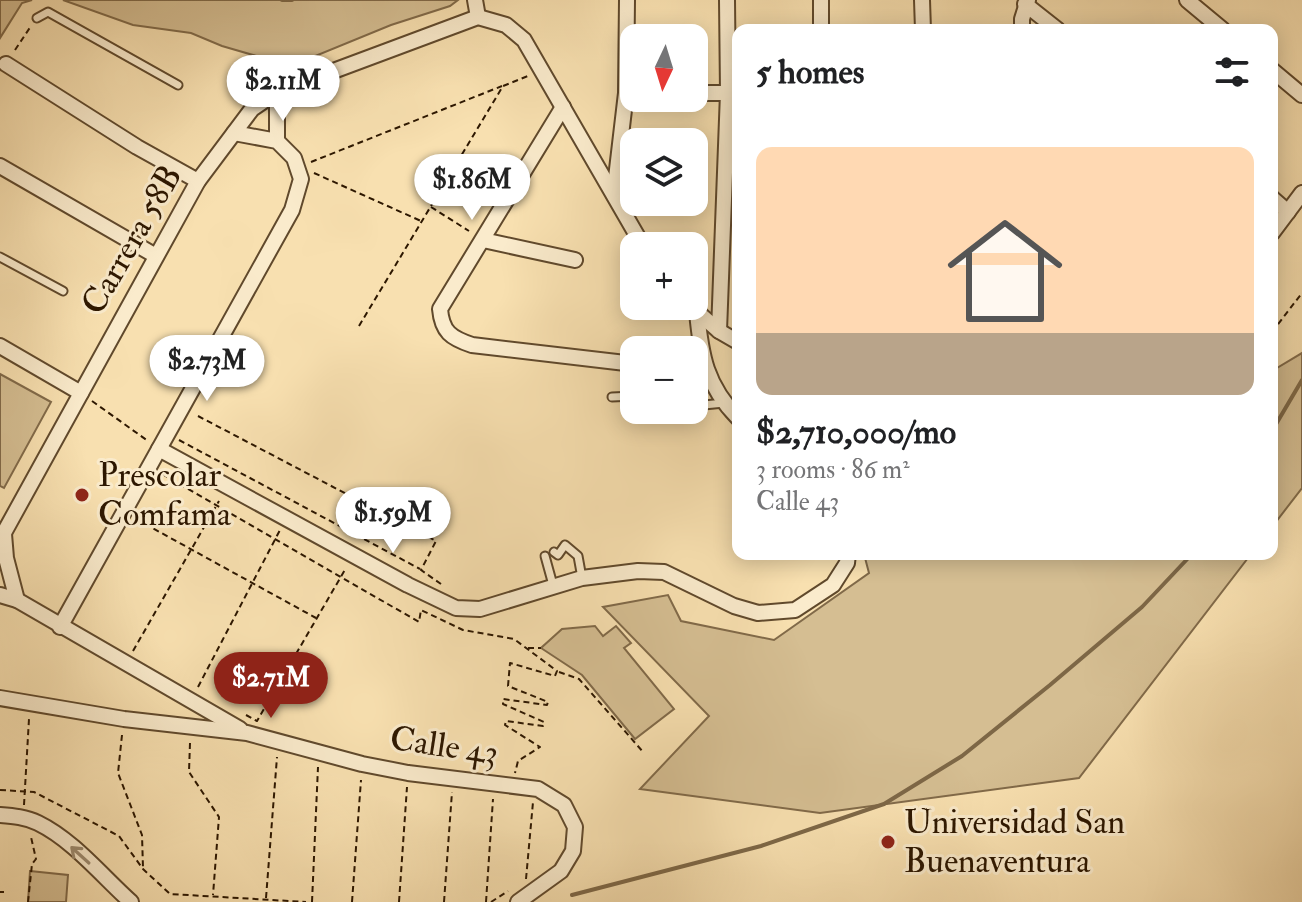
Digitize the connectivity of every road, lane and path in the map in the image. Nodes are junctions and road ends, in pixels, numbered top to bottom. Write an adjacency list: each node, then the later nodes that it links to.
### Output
1 (475, 0): 8 (street)
2 (727, 0): 19 (street)
3 (821, 0): 11 (street)
4 (922, 0): 12 (street)
5 (1187, 0): 15 (street)
6 (626, 1): 10 (street)
7 (1026, 2): 13 (street); 14 (street)
8 (478, 17): 17 (street); 22 (street, Carrera 58B)
9 (37, 18): 16 (path); 20 (lane)
10 (627, 24)
11 (821, 24)
12 (923, 24)
13 (1023, 24)
14 (1051, 24)
15 (1216, 24)
16 (6, 64): 33 (street)
17 (542, 70): 21 (path); 26 (street)
18 (1278, 75): 25 (street)
19 (732, 78)
20 (178, 85)
21 (503, 86): 32 (path); 37 (path)
22 (277, 92): 29 (street, Carrera 58B); 30 (street)
23 (708, 93): 24 (street)
24 (732, 93)
25 (1302, 95)
26 (563, 107): 35 (street); 42 (street)
27 (732, 110): 52 (street)
28 (627, 112): 35 (street)
29 (234, 133): 30 (street); 33 (street, Carrera 58B)
30 (277, 141): 32 (street)
31 (0, 166): 43 (street)
32 (299, 166): 39 (path); 63 (street)
33 (198, 181): 43 (street, Carrera 58B)
34 (1302, 193): 38 (street)
35 (614, 196): 41 (street)
36 (1278, 203): 38 (street)
37 (431, 207): 39 (path); 42 (path)
38 (1288, 212): 40 (street)
39 (422, 222): 51 (path)
40 (1278, 225)
41 (635, 232)
42 (483, 240): 45 (street); 55 (street)
43 (156, 256): 56 (street, Carrera 58B)
44 (0, 257): 46 (lane)
45 (575, 260)
46 (63, 291)
47 (1302, 293): 50 (path)
48 (696, 320): 59 (street)
49 (706, 320): 52 (street)
50 (1278, 324)
51 (359, 326)
52 (719, 331): 53 (street)
53 (732, 339)
54 (0, 346): 56 (street)
55 (620, 362)
56 (81, 393): 64 (path); 68 (street, Carrera 58B)
57 (612, 397): 58 (lane)
58 (620, 397)
59 (724, 403): 60 (lane); 61 (street)
60 (708, 405)
61 (732, 412)
62 (198, 416): 74 (path)
63 (167, 434): 64 (street); 74 (path)
64 (159, 449): 65 (street); 78 (street)
65 (149, 467): 66 (path); 83 (street)
66 (217, 506): 69 (path); 70 (path)
67 (134, 517): 70 (path)
68 (4, 527): 81 (street)
69 (275, 539): 75 (path); 77 (path)
70 (192, 549): 77 (path); 86 (path)
71 (554, 552): 76 (lane)
72 (545, 556): 78 (lane)
73 (847, 560): 76 (street)
74 (421, 570): 79 (path)
75 (342, 577): 82 (path); 84 (path)
76 (582, 578): 78 (street)
77 (252, 582): 82 (path); 88 (path)
78 (553, 585)
79 (442, 590)
80 (0, 595): 81 (street)
81 (17, 600): 83 (street)
82 (317, 618): 91 (path)
83 (60, 627): 94 (street)
84 (526, 648): 85 (path); 87 (path)
85 (541, 648)
86 (132, 652)
87 (557, 671): 97 (path); 102 (path)
88 (198, 688)
89 (0, 698): 90 (street, Calle 43)
90 (30, 702): 92 (street, Calle 43); 105 (path)
91 (245, 715)
92 (124, 719): 93 (street, Calle 43); 108 (path)
93 (191, 725): 94 (street, Calle 43); 111 (path)
94 (247, 733): 95 (street, Calle 43)
95 (279, 741): 96 (street, Calle 43); 112 (path)
96 (319, 752): 98 (street, Calle 43); 116 (path)
97 (644, 753)
98 (362, 764): 99 (street, Calle 43); 117 (path)
99 (408, 773): 100 (street, Calle 43); 118 (path)
100 (453, 778): 101 (street, Calle 43); 119 (path)
101 (494, 783): 102 (street, Calle 43); 120 (path)
102 (512, 785): 103 (street, Calle 43)
103 (535, 789): 109 (path); 110 (street, Calle 43)
104 (0, 790): 105 (path)
105 (24, 792): 107 (path); 108 (path)
106 (0, 815): 107 (street)
107 (23, 817): 113 (path); 114 (street, one-way to 107)
108 (143, 869): 111 (path)
109 (526, 880)
110 (516, 895): 121 (path)
111 (213, 896): 112 (path)
112 (265, 900): 115 (path)
113 (28, 902)
114 (131, 902)
115 (306, 902)
116 (312, 902)
117 (352, 902)
118 (399, 902)
119 (444, 902)
120 (486, 902)
121 (491, 902)

